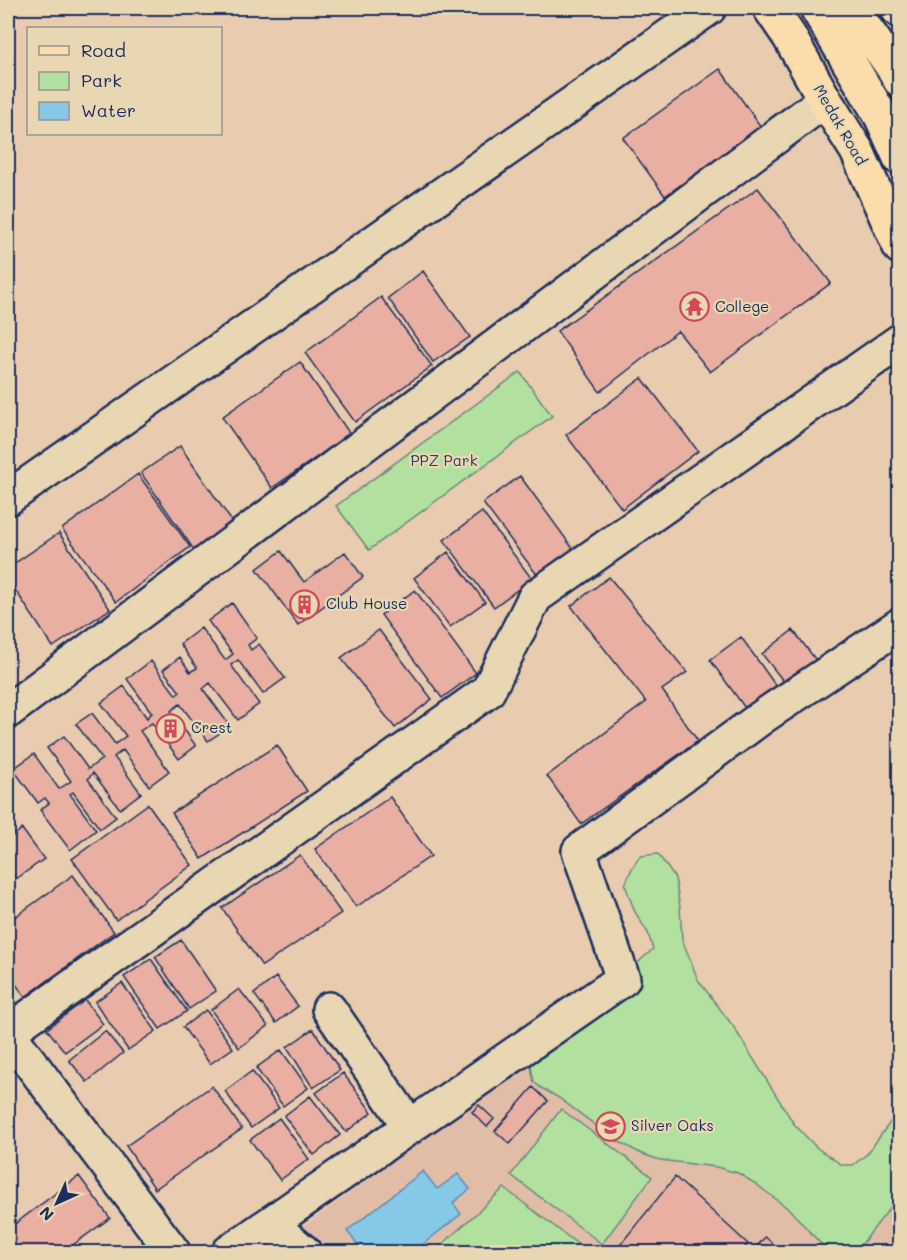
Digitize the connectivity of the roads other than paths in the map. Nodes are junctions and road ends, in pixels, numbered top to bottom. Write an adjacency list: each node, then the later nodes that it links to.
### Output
1 (709, 8): 12 (street)
2 (770, 8): 8 (main road, Medak Road)
3 (817, 8): 9 (main road)
4 (851, 8): 7 (main road)
5 (897, 8): 6 (main road)
6 (900, 11)
7 (900, 80)
8 (825, 100): 10 (main road, Medak Road); 14 (street)
9 (900, 158)
10 (900, 247)
11 (900, 341): 16 (street)
12 (8, 498)
13 (900, 625): 17 (street)
14 (8, 711)
15 (329, 1009): 17 (street)
16 (8, 1032): 19 (street)
17 (410, 1127): 18 (street)
18 (270, 1224): 20 (street); 21 (street)
19 (173, 1252)
20 (229, 1252)
21 (304, 1252)

